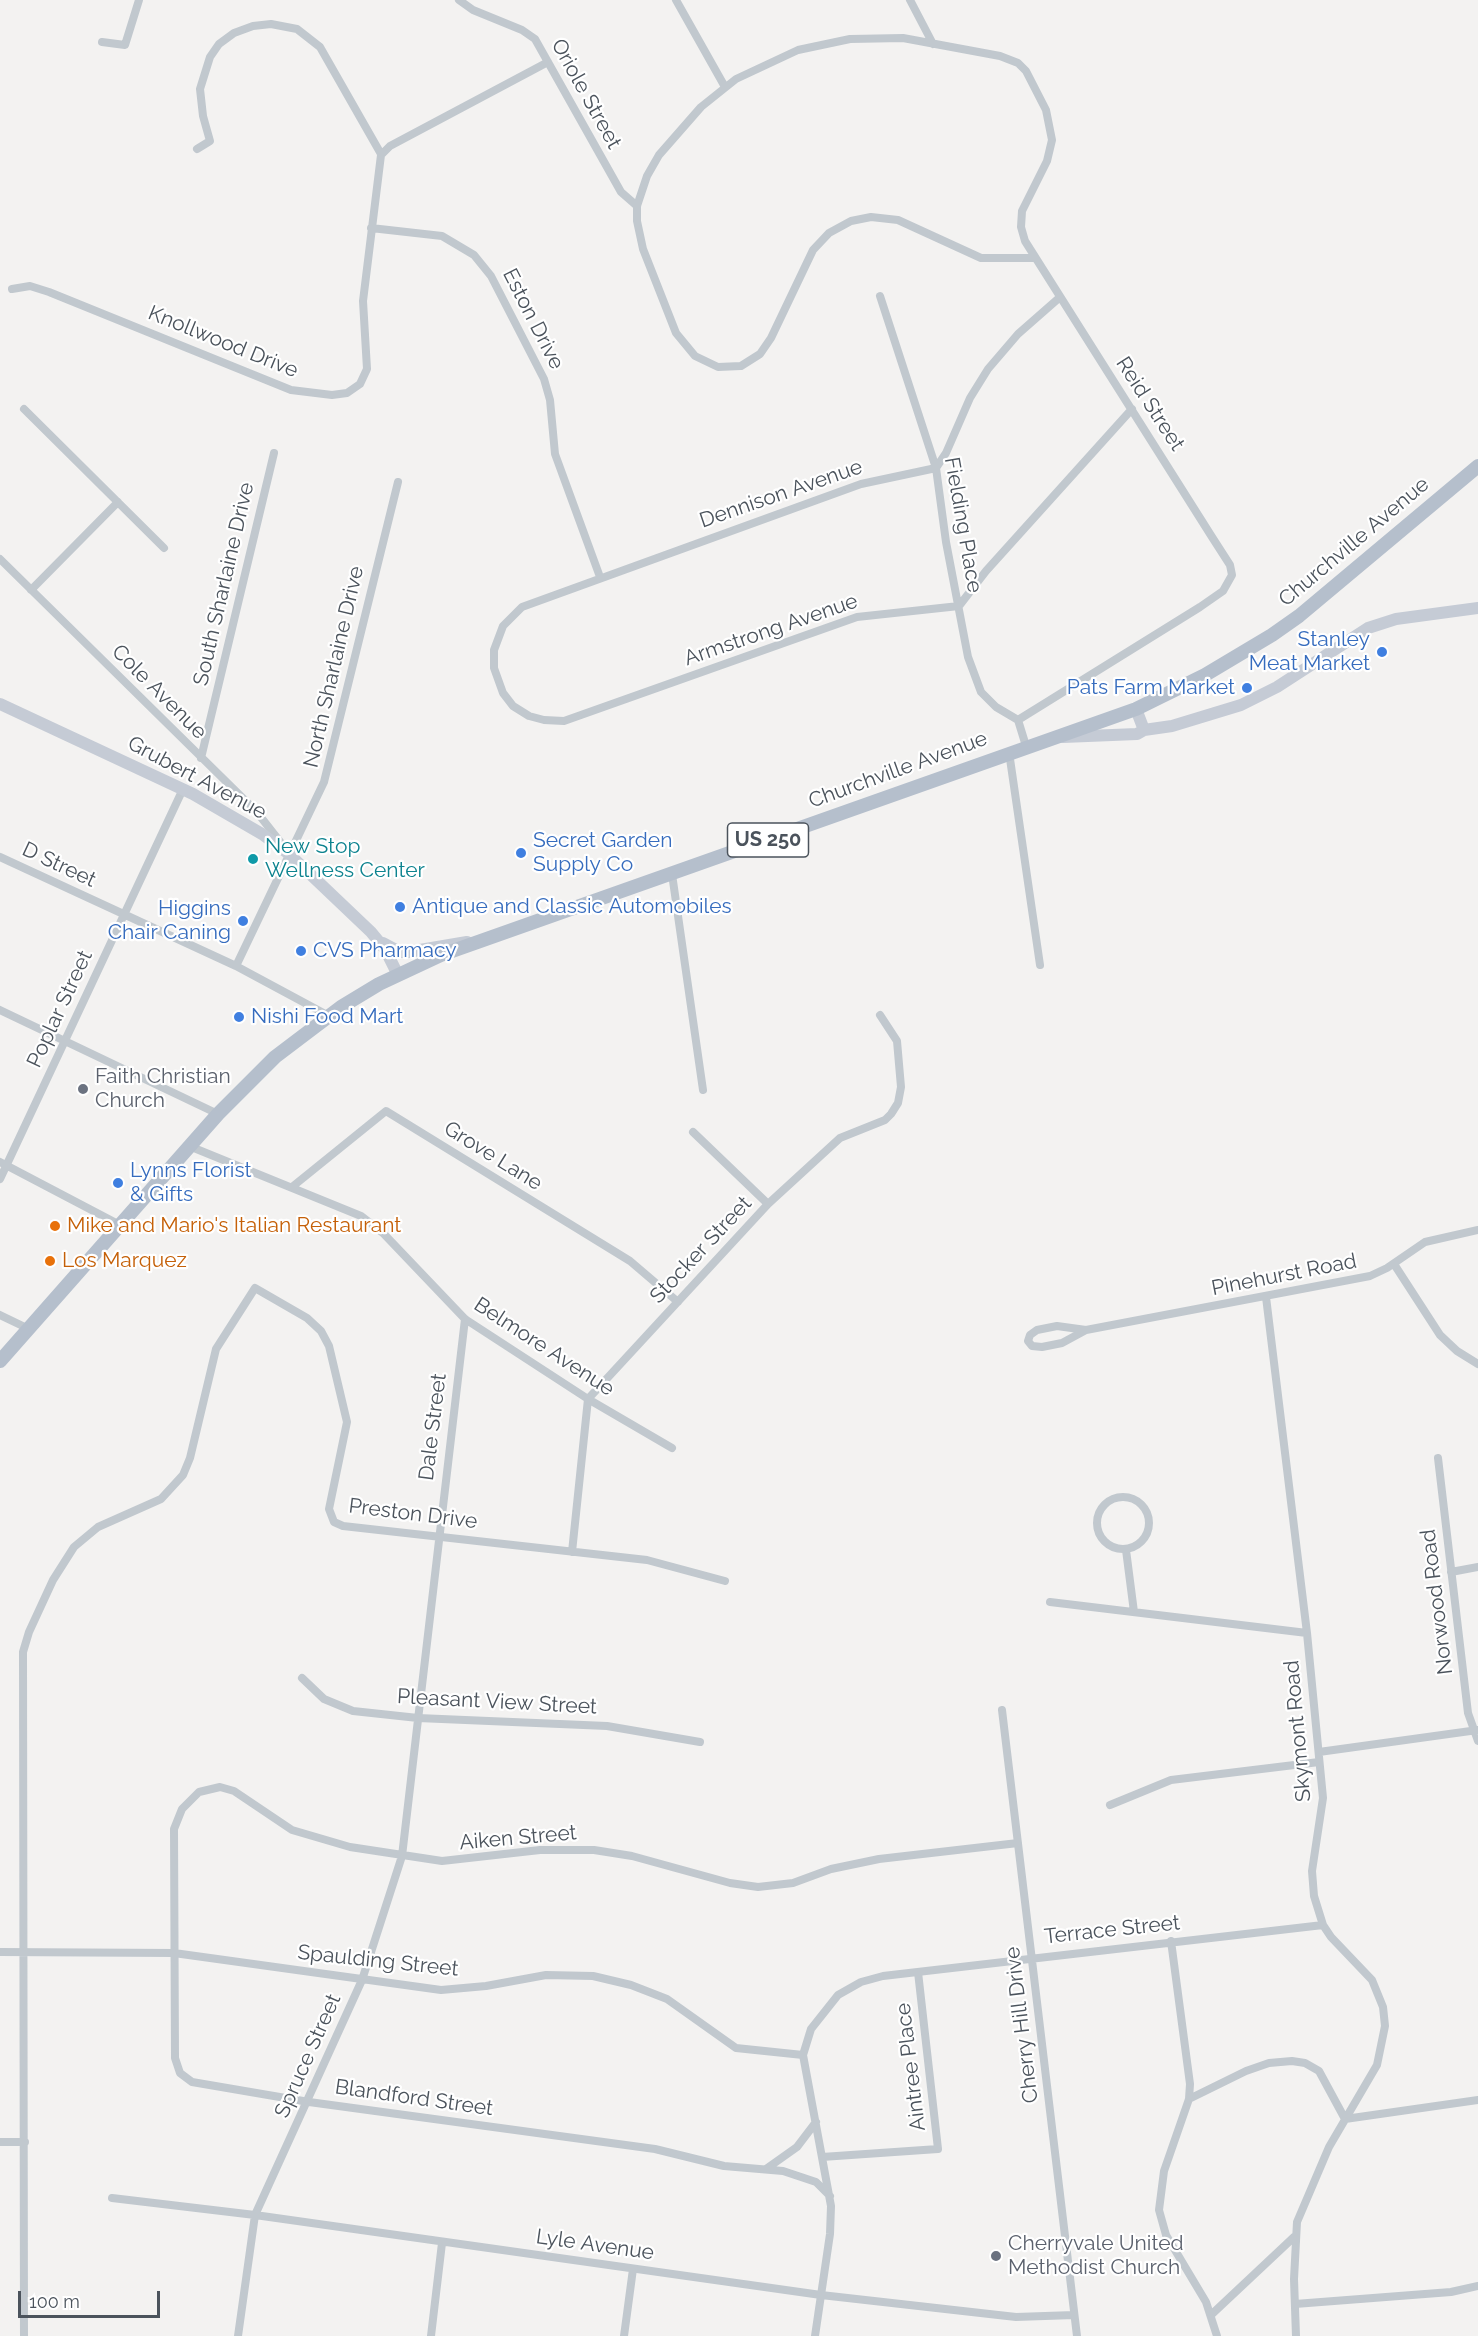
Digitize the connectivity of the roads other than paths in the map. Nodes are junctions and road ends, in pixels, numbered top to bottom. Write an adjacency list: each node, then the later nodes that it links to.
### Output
1 (138, 0): 5 (street)
2 (459, 0): 7 (street, Oriole Street)
3 (676, 0): 8 (street)
4 (910, 0): 6 (street)
5 (102, 42)
6 (933, 44): 8 (street, Reid Street); 13 (street, Reid Street)
7 (548, 62): 10 (street); 11 (street, Oriole Street)
8 (725, 87): 11 (street, Reid Street)
9 (197, 149): 10 (street)
10 (381, 154): 12 (street, Knollwood Drive)
11 (637, 206): 13 (street)
12 (371, 228): 14 (street, Knollwood Drive); 26 (street, Eston Drive)
13 (1034, 258): 16 (street, Reid Street)
14 (12, 289)
15 (880, 297): 21 (street, Fielding Place)
16 (1059, 298): 18 (street, Reid Street); 21 (street)
17 (24, 409): 23 (street)
18 (1132, 409): 28 (street); 33 (street, Reid Street)
19 (274, 453): 38 (street, South Sharlaine Drive)
20 (1478, 466): 32 (main road, Churchville Avenue / US 250)
21 (936, 468): 26 (street, Dennison Avenue); 28 (street, Fielding Place)
22 (398, 482): 40 (street, North Sharlaine Drive)
23 (118, 502): 24 (street); 27 (street)
24 (164, 548)
25 (0, 559): 27 (street, Cole Avenue)
26 (600, 577): 30 (street, Dennison Avenue)
27 (31, 590): 38 (street, Cole Avenue)
28 (959, 606): 30 (street, Armstrong Avenue); 33 (street, Fielding Place)
29 (1478, 608): 34 (street)
30 (498, 684)
31 (0, 704): 39 (street, Grubert Avenue)
32 (1136, 709): 34 (street); 35 (main road, Churchville Avenue / US 250)
33 (1018, 720): 36 (street)
34 (1144, 730): 35 (street)
35 (1055, 737): 36 (main road, Churchville Avenue / US 250)
36 (1026, 746): 37 (main road, Churchville Avenue / US 250)
37 (1009, 752): 42 (main road, Churchville Avenue / US 250); 46 (street)
38 (201, 758): 40 (street, Cole Avenue)
39 (183, 789): 40 (street, Grubert Avenue); 43 (street, Poplar Street)
40 (289, 854): 45 (street, Grubert Avenue); 47 (street, North Sharlaine Drive)
41 (0, 857): 43 (street, D Street)
42 (672, 874): 44 (main road, Churchville Avenue / US 250); 53 (street)
43 (123, 914): 47 (street, D Street); 52 (street, Poplar Street)
44 (480, 941): 45 (street); 48 (main road, Churchville Avenue / US 250)
45 (381, 943): 48 (street, Grubert Avenue)
46 (1040, 965)
47 (236, 966): 51 (street, D Street)
48 (398, 975): 51 (main road, Churchville Avenue / US 250)
49 (0, 1010): 52 (street)
50 (880, 1015): 60 (street, Stocker Street)
51 (329, 1016): 54 (main road, Churchville Avenue / US 250)
52 (65, 1041): 54 (street); 57 (street, Poplar Street)
53 (703, 1090)
54 (218, 1114): 56 (main road, Churchville Avenue / US 250)
55 (693, 1132): 60 (street)
56 (189, 1146): 59 (street, Belmore Avenue); 61 (main road, Churchville Avenue / US 250)
57 (3, 1164): 58 (street, Poplar Street); 61 (street)
58 (0, 1179)
59 (292, 1187): 65 (street, Grove Lane); 67 (street, Belmore Avenue)
60 (768, 1204): 65 (street, Stocker Street)
61 (120, 1225): 68 (main road, Churchville Avenue / US 250)
62 (1478, 1230): 63 (street, Pinehurst Road)
63 (1394, 1264): 64 (street, Pinehurst Road); 71 (street)
64 (1266, 1297): 69 (street, Pinehurst Road); 83 (street, Skymont Road)
65 (678, 1302): 72 (street, Stocker Street)
66 (0, 1315): 68 (street)
67 (465, 1319): 72 (street, Belmore Avenue); 75 (street, Dale Street)
68 (28, 1329): 70 (main road, Churchville Avenue / US 250)
69 (1086, 1330): 69 (street, Pinehurst Road)
70 (0, 1361)
71 (1478, 1364)
72 (588, 1399): 73 (street, Belmore Avenue); 77 (street)
73 (672, 1448)
74 (1438, 1458): 79 (street, Norwood Road)
75 (438, 1536): 77 (street, Preston Drive); 86 (street, Dale Street); 98 (street, Preston Drive)
76 (1126, 1550): 76 (street); 82 (street)
77 (572, 1552): 80 (street, Preston Drive)
78 (1478, 1567): 79 (street)
79 (1451, 1572): 87 (street, Norwood Road)
80 (725, 1581)
81 (1050, 1602): 82 (street)
82 (1134, 1612): 83 (street)
83 (1307, 1634): 90 (street, Skymont Road)
84 (302, 1678): 86 (street, Pleasant View Street)
85 (1002, 1710): 93 (street, Cherry Hill Drive)
86 (418, 1719): 89 (street, Pleasant View Street); 94 (street, Spruce Street)
87 (1476, 1731): 88 (street, Norwood Road); 90 (street)
88 (1478, 1741)
89 (700, 1742)
90 (1319, 1752): 91 (street, Skymont Road)
91 (1319, 1762): 92 (street); 95 (street, Skymont Road)
92 (1110, 1805)
93 (1018, 1843): 94 (street, Aiken Street); 100 (street, Cherry Hill Drive)
94 (402, 1856): 99 (street, Aiken Street); 102 (street, Spruce Street)
95 (1323, 1925): 96 (street, Terrace Street); 107 (street, Skymont Road)
96 (1171, 1941): 100 (street, Terrace Street); 104 (street)
97 (0, 1952): 98 (street, Spaulding Street)
98 (24, 1952): 99 (street, Spaulding Street); 110 (street)
99 (174, 1953): 102 (street, Spaulding Street); 106 (street, Blandford Street)
100 (1032, 1957): 101 (street, Terrace Street); 123 (street, Cherry Hill Drive)
101 (918, 1972): 103 (street, Terrace Street); 111 (street, Aintree Place)
102 (362, 1980): 103 (street, Spaulding Street); 106 (street, Spruce Street)
103 (803, 2055): 108 (street)
104 (1189, 2099): 107 (street); 122 (street)
105 (1478, 2100): 107 (street)
106 (309, 2102): 112 (street, Blandford Street); 115 (street, Spruce Street)
107 (1345, 2119): 116 (street, Skymont Road)
108 (816, 2122): 111 (street); 112 (street)
109 (0, 2142): 110 (street)
110 (25, 2142): 124 (street)
111 (822, 2157): 113 (street)
112 (766, 2169): 113 (street, Blandford Street)
113 (830, 2196): 120 (street)
114 (112, 2198): 115 (street, Lyle Avenue)
115 (255, 2215): 117 (street, Lyle Avenue); 125 (street, Spruce Street)
116 (1294, 2237): 121 (street, Skymont Road); 122 (street)
117 (442, 2243): 118 (street, Lyle Avenue); 126 (street)
118 (633, 2269): 120 (street, Lyle Avenue); 127 (street)
119 (1478, 2286): 121 (street)
120 (821, 2295): 123 (street, Lyle Avenue); 128 (street)
121 (1295, 2304): 131 (street, Skymont Road)
122 (1212, 2314): 130 (street)
123 (1074, 2315): 129 (street, Cherry Hill Drive)
124 (24, 2336)
125 (238, 2336)
126 (431, 2336)
127 (624, 2336)
128 (815, 2336)
129 (1077, 2336)
130 (1217, 2336)
131 (1296, 2336)

